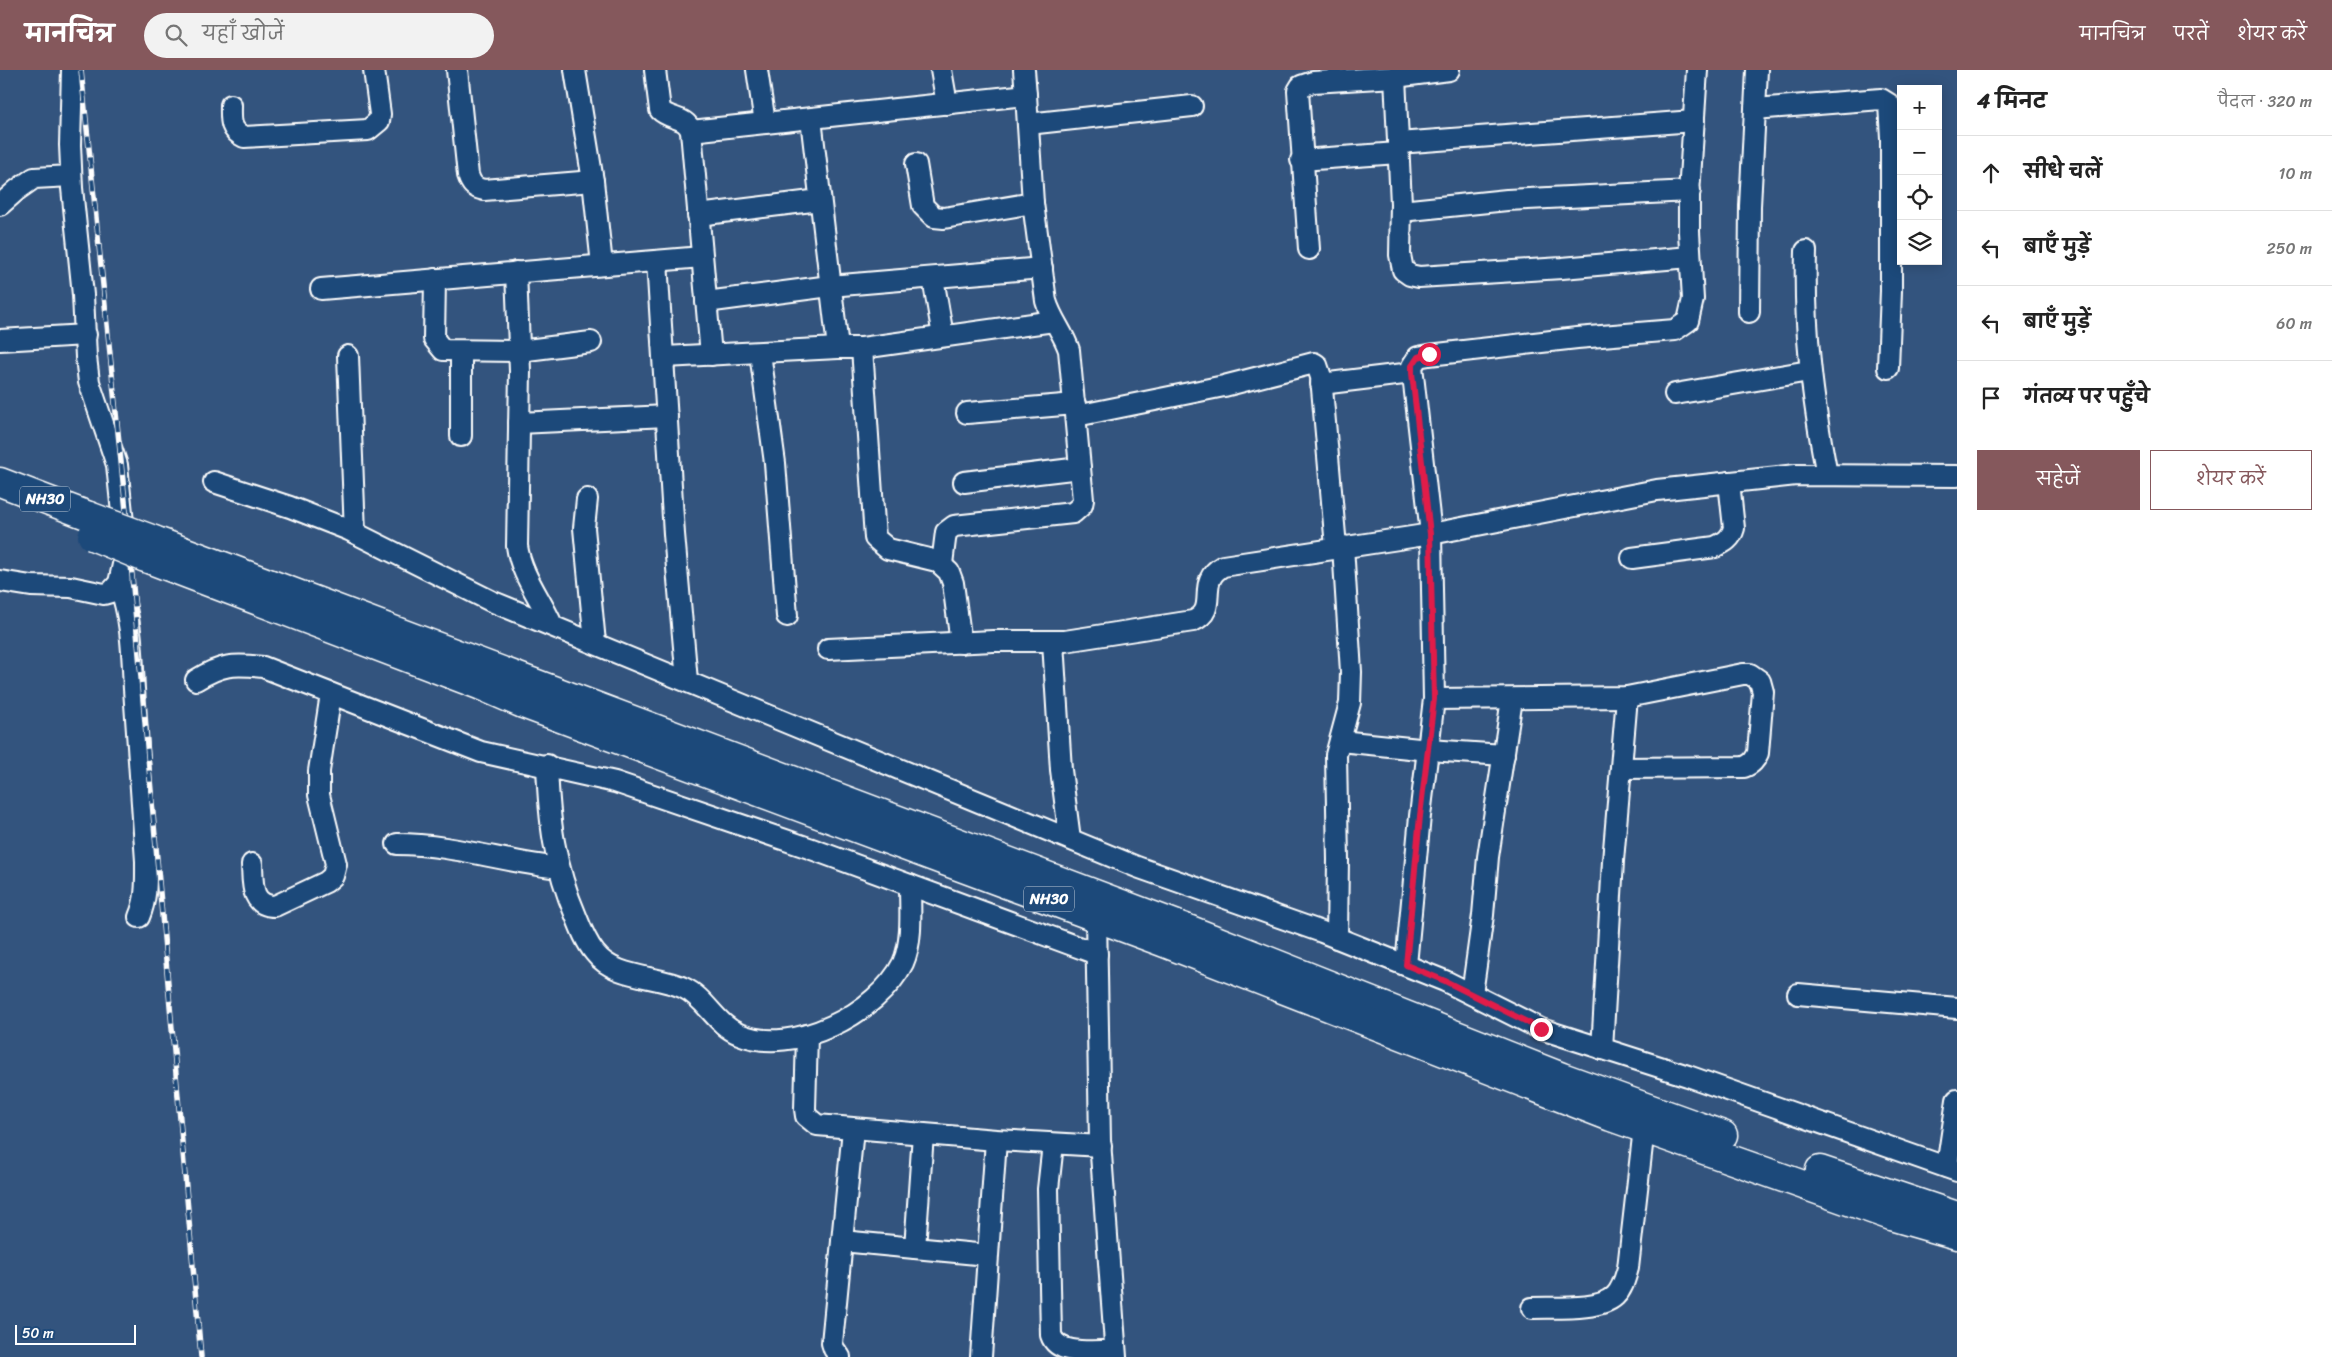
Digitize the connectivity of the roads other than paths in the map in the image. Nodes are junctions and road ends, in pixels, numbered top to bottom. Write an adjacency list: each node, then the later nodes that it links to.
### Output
1 (72, 70): 26 (street)
2 (374, 70): 15 (street)
3 (460, 70): 27 (street)
4 (575, 70): 27 (street)
5 (655, 70): 22 (street)
6 (757, 70): 20 (street)
7 (940, 70): 14 (street)
8 (1024, 70): 13 (street)
9 (1449, 70): 12 (street)
10 (1697, 70): 19 (street)
11 (1757, 70): 17 (street)
12 (1395, 77): 23 (street); 24 (street)
13 (1026, 95): 14 (street); 21 (street)
14 (947, 104): 18 (street)
15 (231, 105)
16 (1192, 106): 21 (street)
17 (1755, 108): 47 (street); 61 (street)
18 (811, 119): 20 (street); 29 (street)
19 (1694, 121): 23 (street); 28 (street)
20 (765, 123): 22 (street)
21 (1028, 124): 30 (street)
22 (691, 132): 33 (street)
23 (1398, 148): 24 (street); 32 (street)
24 (1301, 160): 34 (street)
25 (916, 164): 30 (street)
26 (71, 176): 31 (street); 49 (street)
27 (593, 181): 39 (street)
28 (1690, 191): 32 (street); 36 (street)
29 (820, 200): 33 (street); 44 (street)
30 (1033, 203): 40 (street)
31 (0, 206)
32 (1401, 211): 36 (street)
33 (698, 215): 37 (street)
34 (1309, 249)
35 (1806, 251): 62 (street)
36 (1690, 256): 63 (street)
37 (702, 257): 38 (street); 46 (street)
38 (657, 261): 39 (street); 60 (street)
39 (602, 265): 41 (street)
40 (1042, 268): 42 (street); 48 (street)
41 (516, 272): 43 (street); 55 (street)
42 (933, 278): 44 (street); 50 (street)
43 (435, 279): 45 (street); 56 (street)
44 (830, 286): 46 (street); 53 (street)
45 (321, 289)
46 (706, 302): 58 (street)
47 (1749, 312)
48 (1054, 321): 50 (street); 66 (street)
49 (86, 335): 51 (street); 88 (street)
50 (944, 336): 54 (street)
51 (0, 340)
52 (591, 342): 55 (street)
53 (838, 348): 54 (street); 57 (street)
54 (862, 348): 86 (street)
55 (519, 350): 56 (street); 69 (street)
56 (461, 351): 70 (street)
57 (760, 353): 58 (street); 89 (street)
58 (711, 355): 60 (street)
59 (348, 356): 81 (street)
60 (665, 357): 68 (street)
61 (1888, 368)
62 (1809, 372): 65 (street); 72 (street)
63 (1412, 373): 64 (street); 82 (street)
64 (1321, 384): 66 (street); 83 (street)
65 (1674, 394)
66 (1075, 410): 67 (street); 71 (street)
67 (967, 413)
68 (667, 416): 69 (street); 96 (street)
69 (519, 423): 90 (street)
70 (461, 436)
71 (1080, 468): 76 (street); 86 (street)
72 (1827, 475): 73 (street); 77 (street)
73 (1957, 476)
74 (0, 482): 80 (highway, NH30)
75 (214, 482): 81 (street)
76 (964, 482)
77 (1729, 482): 82 (street); 85 (street)
78 (586, 499): 92 (street)
79 (0, 502): 80 (highway, NH30)
80 (86, 524): 84 (highway, NH30, bridge)
81 (355, 533): 90 (street)
82 (1430, 534): 83 (street); 99 (street)
83 (1340, 547): 91 (street); 101 (street)
84 (148, 548): 112 (highway, NH30); 129 (highway, NH30)
85 (1632, 558)
86 (942, 564): 93 (street)
87 (0, 581): 88 (street)
88 (120, 583): 111 (street)
89 (788, 616)
90 (552, 626): 92 (street)
91 (1053, 642): 93 (street); 106 (street)
92 (595, 643): 96 (street)
93 (962, 643): 94 (street)
94 (828, 649)
95 (196, 680): 97 (street)
96 (687, 681): 106 (street)
97 (331, 694): 104 (street); 108 (street)
98 (1627, 697): 100 (street); 105 (street); 105 (street)
99 (1434, 699): 100 (street); 102 (street)
100 (1512, 699): 103 (street)
101 (1340, 741): 102 (street); 113 (street)
102 (1429, 750): 103 (street); 115 (street)
103 (1504, 755): 116 (street)
104 (547, 766): 109 (street); 110 (street)
105 (1621, 768): 120 (street)
106 (1070, 839): 113 (street)
107 (397, 844): 109 (street)
108 (252, 864)
109 (559, 868): 119 (street)
110 (910, 885): 114 (street); 119 (street)
111 (139, 917)
112 (1096, 917): 114 (street); 122 (highway, NH30)
113 (1337, 938): 115 (street)
114 (1098, 954): 127 (street)
115 (1406, 965): 116 (street)
116 (1472, 994): 120 (street)
117 (1798, 994): 118 (street)
118 (1957, 1008)
119 (807, 1035): 123 (street)
120 (1602, 1049): 128 (street)
121 (1957, 1100): 128 (street)
122 (1644, 1128): 130 (highway, NH30); 134 (street)
123 (853, 1129): 124 (street); 131 (street)
124 (923, 1134): 125 (street); 132 (street)
125 (996, 1140): 126 (street); 133 (street)
126 (1054, 1144): 127 (street); 135 (street)
127 (1101, 1146): 135 (street)
128 (1952, 1169)
129 (1957, 1216)
130 (1957, 1235)
131 (842, 1241): 132 (street); 136 (street)
132 (915, 1248): 133 (street)
133 (987, 1254): 137 (street)
134 (1532, 1308)
135 (1115, 1354)
136 (840, 1357)
137 (981, 1357)

